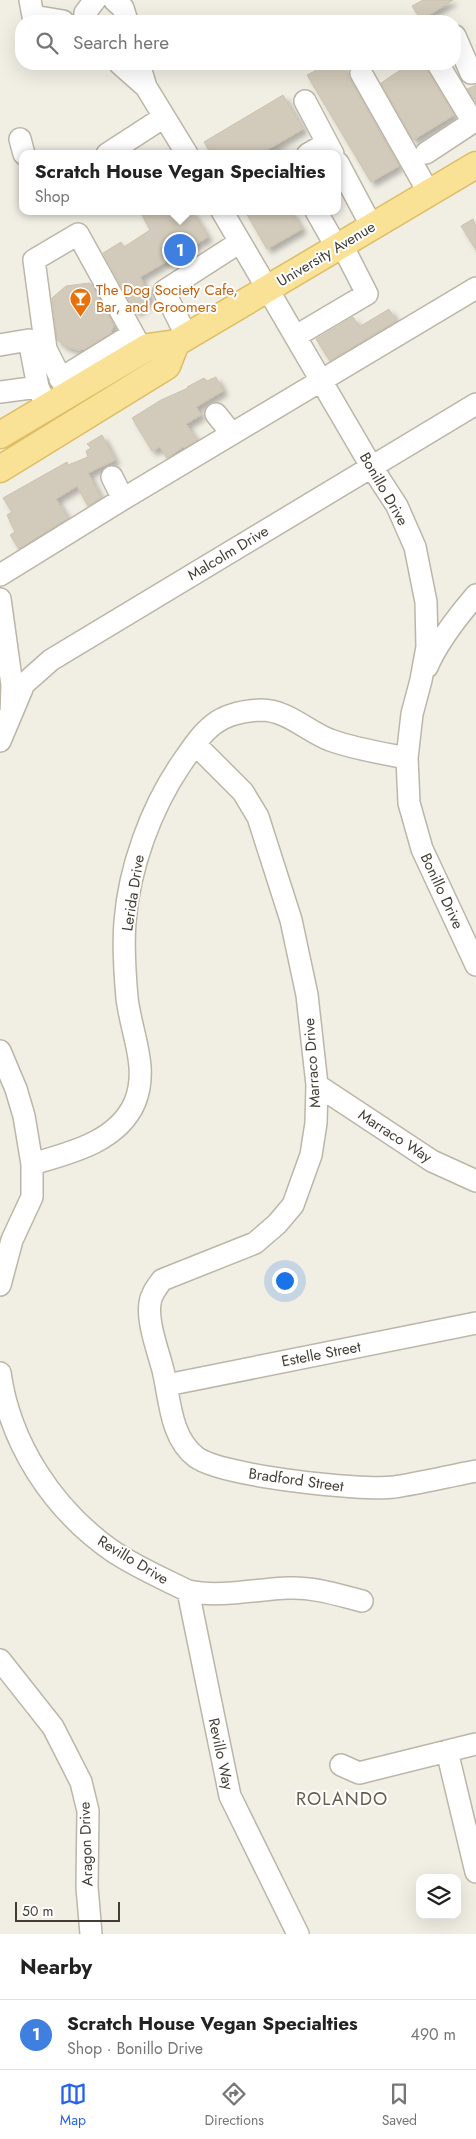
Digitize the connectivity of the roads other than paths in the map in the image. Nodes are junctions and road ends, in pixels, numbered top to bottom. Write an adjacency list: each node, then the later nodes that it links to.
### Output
1 (30, 0): 4 (street)
2 (95, 0): 5 (street)
3 (114, 0): 6 (street)
4 (33, 15)
5 (84, 15)
6 (126, 15)
7 (461, 50): 12 (street)
8 (127, 70): 13 (street)
9 (141, 70): 13 (street)
10 (442, 70): 16 (street)
11 (361, 72): 23 (street)
12 (476, 72)
13 (146, 87): 15 (street)
14 (305, 101): 17 (street)
15 (164, 118): 18 (street); 19 (street)
16 (474, 121): 20 (street)
17 (330, 148)
18 (113, 150)
19 (184, 150)
20 (426, 153)
21 (476, 165): 23 (main road, University Avenue)
22 (341, 169): 26 (street)
23 (429, 193): 26 (main road, University Avenue)
24 (224, 215): 27 (street, Bonillo Drive)
25 (319, 215): 28 (street)
26 (372, 227): 28 (main road, University Avenue)
27 (240, 242): 30 (street, Bonillo Drive); 32 (street)
28 (340, 246): 30 (main road, University Avenue); 31 (street)
29 (476, 288): 35 (street)
30 (269, 289): 31 (street, Bonillo Drive); 32 (main road, University Avenue)
31 (296, 336): 35 (street, Bonillo Drive)
32 (182, 340): 33 (main road, University Avenue); 43 (main road)
33 (138, 342): 37 (main road, University Avenue); 37 (street)
34 (0, 345): 37 (street)
35 (321, 380): 40 (street); 42 (street, Bonillo Drive)
36 (0, 392): 37 (street)
37 (54, 392): 41 (main road, University Avenue)
38 (476, 404): 42 (street, Malcolm Drive)
39 (216, 414): 40 (street)
40 (232, 434): 45 (street)
41 (0, 435)
42 (371, 466): 49 (street, Bonillo Drive); 50 (street, Malcolm Drive)
43 (0, 469)
44 (112, 477): 45 (street)
45 (123, 499): 46 (street)
46 (0, 575)
47 (476, 595): 49 (street)
48 (0, 599): 50 (street)
49 (421, 680): 53 (street, Bonillo Drive)
50 (5, 719): 51 (street, Malcolm Drive)
51 (0, 741)
52 (195, 744): 53 (street, Lerida Drive); 56 (street, Marraco Drive); 57 (street, Lerida Drive)
53 (407, 758): 54 (street, Bonillo Drive)
54 (476, 965)
55 (0, 1051): 57 (street)
56 (317, 1085): 58 (street, Marraco Way); 62 (street, Marraco Drive)
57 (32, 1164): 59 (street)
58 (476, 1181)
59 (0, 1285)
60 (476, 1323): 62 (street, Estelle Street)
61 (0, 1373): 64 (street, Revillo Drive)
62 (167, 1385): 63 (street, Bradford Street)
63 (476, 1471)
64 (188, 1591): 65 (street, Revillo Drive); 72 (street, Revillo Way)
65 (362, 1601)
66 (0, 1660): 71 (street, Aragon Drive)
67 (476, 1744): 68 (street)
68 (447, 1751): 69 (street); 70 (street)
69 (341, 1765)
70 (476, 1872)
71 (91, 1934)
72 (298, 1934)

